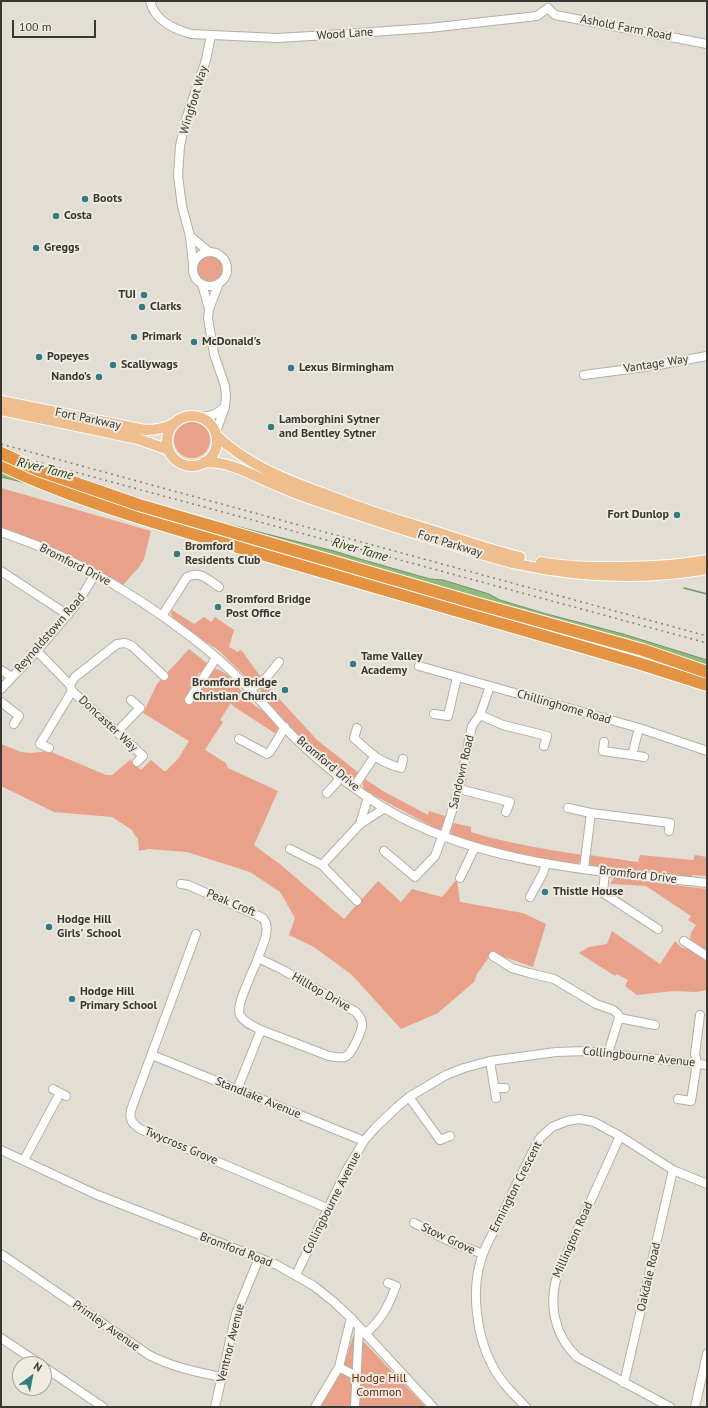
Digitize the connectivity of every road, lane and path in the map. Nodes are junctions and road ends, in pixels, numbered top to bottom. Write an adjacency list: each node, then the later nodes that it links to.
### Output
1 (149, 2): 3 (street, Wood Lane)
2 (547, 5): 3 (street, Wood Lane); 4 (street, Ashold Farm Road)
3 (211, 35): 5 (street, Wingfoot Way)
4 (707, 44)
5 (190, 236): 6 (street); 7 (street, Wingfoot Way)
6 (208, 252): 7 (street); 8 (street)
7 (193, 264): 9 (street)
8 (219, 283): 9 (street); 10 (street)
9 (202, 284): 10 (street)
10 (209, 309): 14 (street)
11 (707, 356): 12 (street, Vantage Way)
12 (584, 375)
13 (1, 401): 17 (main road, Fort Parkway)
14 (225, 407): 16 (street); 18 (street)
15 (1, 410): 19 (main road, Fort Parkway)
16 (200, 417): 17 (main road, Fort Parkway); 18 (main road, Fort Parkway)
17 (175, 422): 19 (main road)
18 (216, 434): 21 (main road); 24 (main road, Fort Parkway)
19 (169, 450): 21 (main road, Fort Parkway)
20 (1, 453): 36 (highway, bridge)
21 (204, 462): 25 (main road, Fort Parkway)
22 (1, 465): 40 (highway)
23 (1, 532): 27 (street, Bromford Drive)
24 (707, 560)
25 (707, 569)
26 (1, 571): 29 (street)
27 (95, 574): 29 (street, Reynoldstown Road); 30 (street, Bromford Drive)
28 (219, 587): 30 (street)
29 (68, 614): 31 (street, Reynoldstown Road)
30 (162, 616): 32 (street, Bromford Drive)
31 (37, 651): 38 (street, Reynoldstown Road); 42 (street, Doncaster Way)
32 (216, 658): 44 (street, Bromford Drive); 46 (street)
33 (279, 662): 44 (street)
34 (420, 666): 39 (street, Chillinghome Road)
35 (1, 670): 38 (street)
36 (707, 672)
37 (164, 676): 42 (street)
38 (12, 677): 43 (street, Reynoldstown Road)
39 (457, 677): 41 (street, Chillinghome Road); 48 (street)
40 (707, 685)
41 (490, 686): 49 (street, Sandown Road); 53 (street, Chillinghome Road)
42 (71, 688): 54 (street, Doncaster Way); 58 (street)
43 (1, 689)
44 (250, 690): 51 (street, Bromford Drive)
45 (131, 700): 54 (street)
46 (189, 700)
47 (1, 702): 50 (street)
48 (434, 714)
49 (480, 715): 57 (street); 67 (street, Sandown Road)
50 (14, 724)
51 (284, 727): 55 (street); 65 (street, Bromford Drive)
52 (357, 728): 61 (street)
53 (639, 728): 59 (street, Chillinghome Road); 60 (street)
54 (117, 732): 64 (street, Doncaster Way)
55 (238, 739)
56 (604, 742): 60 (street)
57 (544, 746)
58 (49, 748)
59 (707, 751)
60 (632, 755): 62 (street)
61 (374, 757): 63 (street); 66 (street)
62 (644, 758)
63 (403, 759)
64 (137, 762)
65 (340, 776): 66 (street, Bromford Drive); 68 (street)
66 (354, 787): 69 (street, Bromford Drive)
67 (459, 789): 72 (street); 76 (street, Sandown Road)
68 (327, 793)
69 (368, 797): 70 (street, Bromford Drive); 74 (street)
70 (385, 808): 74 (street); 76 (street, Bromford Drive)
71 (568, 808): 73 (street)
72 (506, 812)
73 (591, 813): 75 (street); 82 (street)
74 (360, 824): 81 (street)
75 (669, 831)
76 (444, 836): 77 (street, Bromford Drive); 79 (street, Sandown Road)
77 (475, 847): 80 (street, Bromford Drive); 84 (street)
78 (290, 849): 81 (street)
79 (384, 851)
80 (546, 863): 82 (street, Bromford Drive); 87 (street)
81 (322, 865): 88 (street)
82 (584, 868): 83 (street, Bromford Drive)
83 (605, 871): 85 (street, Bromford Drive); 89 (street)
84 (460, 878)
85 (707, 883)
86 (181, 884): 94 (street, Peak Croft)
87 (530, 897)
88 (357, 901)
89 (658, 929)
90 (196, 934): 102 (street, Twycross Grove)
91 (684, 941): 93 (street)
92 (493, 956): 95 (street)
93 (707, 956)
94 (258, 958): 100 (street, Hilltop Drive); 100 (street, Hilltop Drive)
95 (501, 962): 96 (street); 98 (street)
96 (497, 970)
97 (700, 1015): 104 (street)
98 (619, 1018): 99 (street); 101 (street)
99 (655, 1025)
100 (261, 1030): 108 (street)
101 (608, 1053): 103 (street, Collingbourne Avenue); 104 (street, Collingbourne Avenue)
102 (152, 1055): 108 (street, Standlake Avenue); 120 (street, Twycross Grove)
103 (490, 1061): 106 (street); 110 (street, Collingbourne Avenue)
104 (697, 1063): 105 (street, Collingbourne Avenue); 112 (street)
105 (707, 1065)
106 (495, 1088): 107 (street); 111 (street)
107 (505, 1088)
108 (237, 1090): 115 (street, Standlake Avenue)
109 (60, 1093): 117 (street)
110 (409, 1097): 113 (street); 115 (street, Collingbourne Avenue)
111 (496, 1098)
112 (678, 1099)
113 (450, 1136)
114 (620, 1136): 118 (street, Ermington Crescent); 123 (street, Ermington Crescent); 137 (street, Millington Road)
115 (364, 1141): 120 (street, Collingbourne Avenue)
116 (1, 1150): 117 (street, Bromford Road)
117 (24, 1160): 124 (street, Bromford Road)
118 (673, 1170): 119 (street, Ermington Crescent); 137 (street, Oakdale Road)
119 (707, 1184)
120 (327, 1208): 125 (street, Collingbourne Avenue)
121 (414, 1223): 123 (street, Stow Grove)
122 (1, 1254): 136 (street, Primley Avenue)
123 (483, 1254): 143 (street, Ermington Crescent)
124 (259, 1258): 125 (street, Bromford Road); 136 (street, Ventnor Avenue)
125 (296, 1275): 127 (street, Bromford Road)
126 (388, 1283): 129 (street)
127 (351, 1318): 128 (street, Bromford Road); 133 (street)
128 (359, 1327): 129 (street, Bromford Road); 135 (street)
129 (365, 1334): 142 (street, Bromford Road)
130 (1, 1338): 132 (street)
131 (707, 1354): 145 (street)
132 (28, 1356)
133 (339, 1366): 135 (street); 140 (street)
134 (52, 1372): 138 (street)
135 (356, 1376): 141 (street)
136 (221, 1378): 139 (street, Ventnor Avenue)
137 (624, 1383): 144 (street, Millington Road)
138 (103, 1407)
139 (215, 1407)
140 (315, 1407)
141 (355, 1407)
142 (433, 1407)
143 (526, 1407)
144 (670, 1407)
145 (695, 1407)

